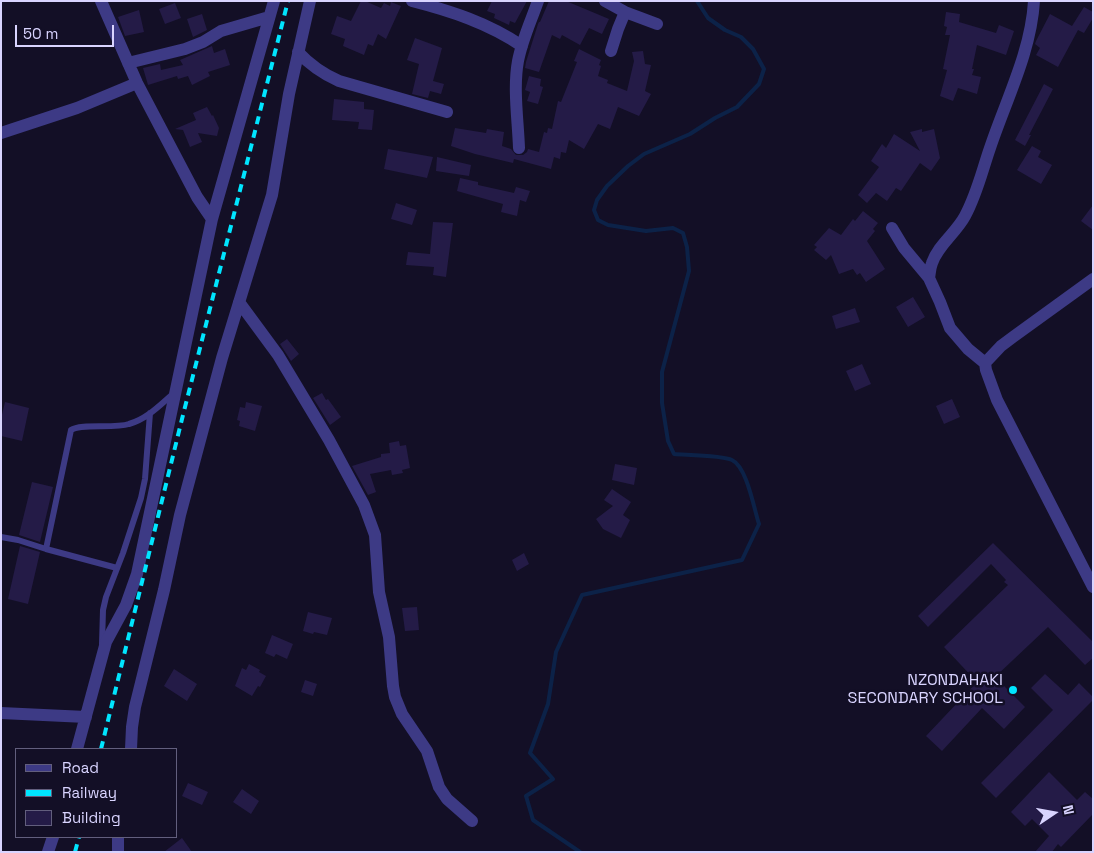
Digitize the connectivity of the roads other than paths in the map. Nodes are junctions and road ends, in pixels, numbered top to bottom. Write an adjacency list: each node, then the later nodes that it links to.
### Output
1 (101, 1): 14 (street)
2 (274, 1): 9 (street)
3 (310, 1): 13 (street)
4 (412, 1): 11 (street)
5 (538, 1): 11 (street)
6 (605, 1): 8 (street)
7 (1034, 1): 21 (street)
8 (625, 12): 10 (street); 12 (street)
9 (269, 17): 14 (street); 19 (street)
10 (658, 24)
11 (522, 46): 18 (street)
12 (611, 51)
13 (298, 52): 16 (street); 23 (street)
14 (128, 63): 15 (street)
15 (137, 83): 17 (street); 19 (street)
16 (447, 112)
17 (1, 133)
18 (519, 148)
19 (212, 220): 25 (street)
20 (892, 228): 21 (street)
21 (929, 278): 24 (street)
22 (1093, 279): 24 (street)
23 (239, 302): 35 (street); 36 (street)
24 (986, 363): 30 (street)
25 (175, 392): 26 (lane); 31 (street)
26 (150, 413): 28 (lane); 29 (lane)
27 (1, 536): 28 (lane)
28 (46, 549): 29 (lane)
29 (117, 568): 31 (lane)
30 (1093, 586)
31 (102, 656): 33 (street)
32 (1, 713): 33 (street)
33 (86, 718): 34 (street)
34 (77, 748)
35 (131, 748)
36 (472, 821)
37 (53, 838): 39 (street)
38 (118, 838): 40 (street)
39 (48, 852)
40 (118, 852)

